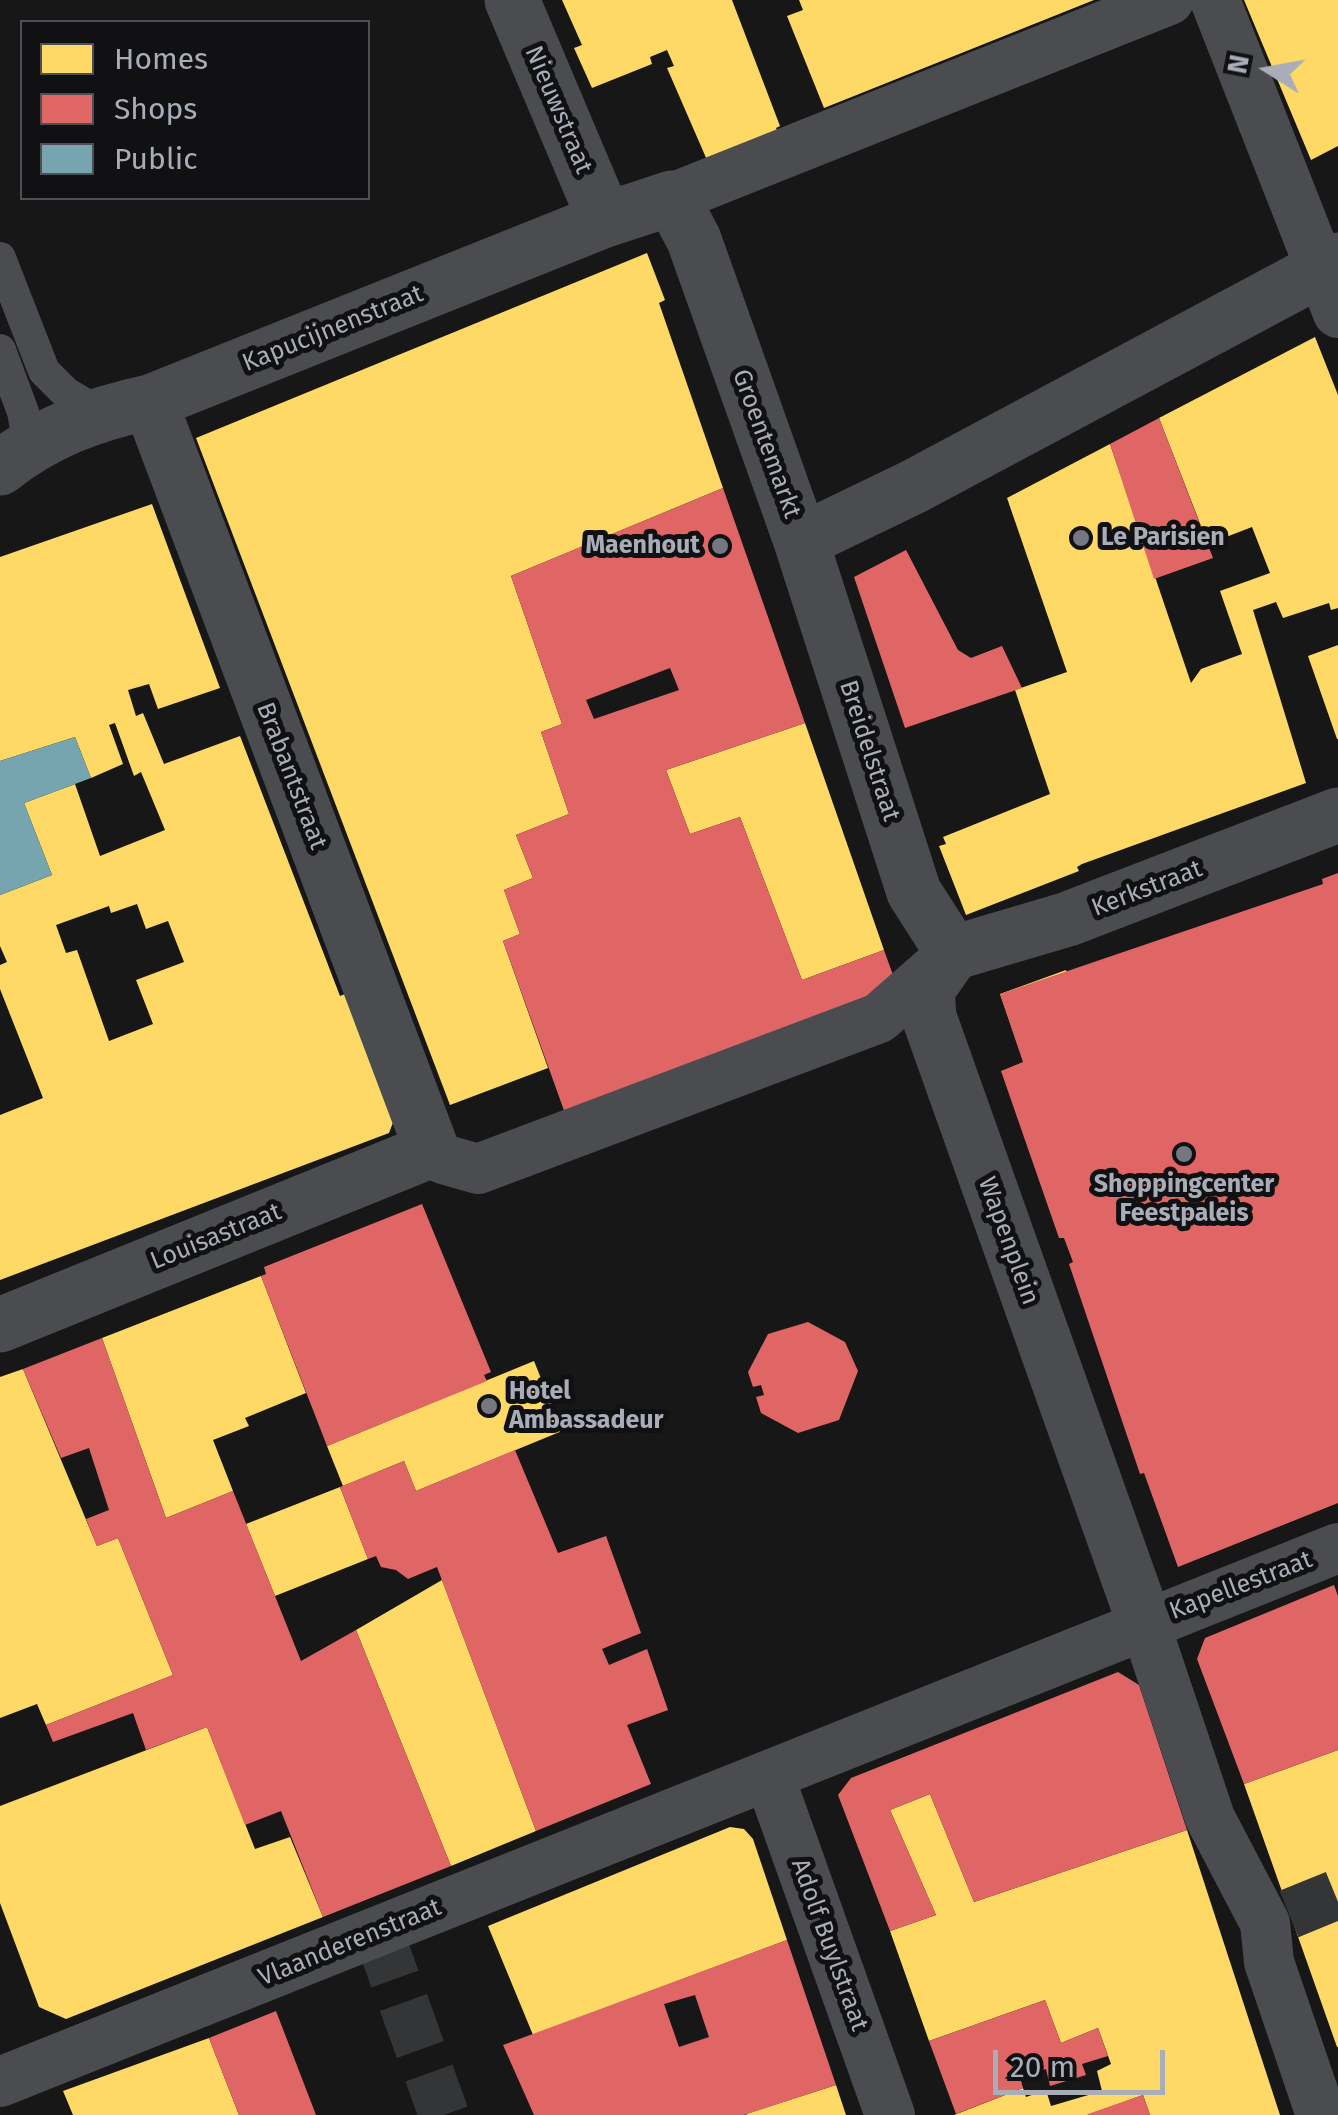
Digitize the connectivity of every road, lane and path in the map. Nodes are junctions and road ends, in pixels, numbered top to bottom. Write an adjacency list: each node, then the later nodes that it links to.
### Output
1 (512, 0): 5 (street, Nieuwstraat)
2 (1169, 0): 4 (street)
3 (1215, 0): 7 (street, Groentemarkt)
4 (672, 198): 5 (street, Kapucijnenstraat); 11 (street, Groentemarkt)
5 (606, 220): 9 (street, Kapucijnenstraat)
6 (0, 258): 9 (lane)
7 (1332, 281): 11 (street, Groentemarkt)
8 (0, 350): 10 (lane)
9 (125, 407): 10 (street, Kapucijnenstraat); 14 (street, Brabantstraat)
10 (14, 457)
11 (801, 540): 13 (street, Breidelstraat)
12 (1338, 815): 13 (street, Kerkstraat)
13 (953, 953): 14 (street); 17 (street, Wapenplein)
14 (432, 1150): 15 (street, Louisastraat)
15 (0, 1325)
16 (1338, 1548): 17 (street, Kapellestraat)
17 (1145, 1624): 18 (street); 21 (street)
18 (768, 1776): 19 (street, Vlaanderenstraat); 20 (street, Adolf Buylstraat)
19 (7, 2084)
20 (890, 2115)
21 (1320, 2115)

